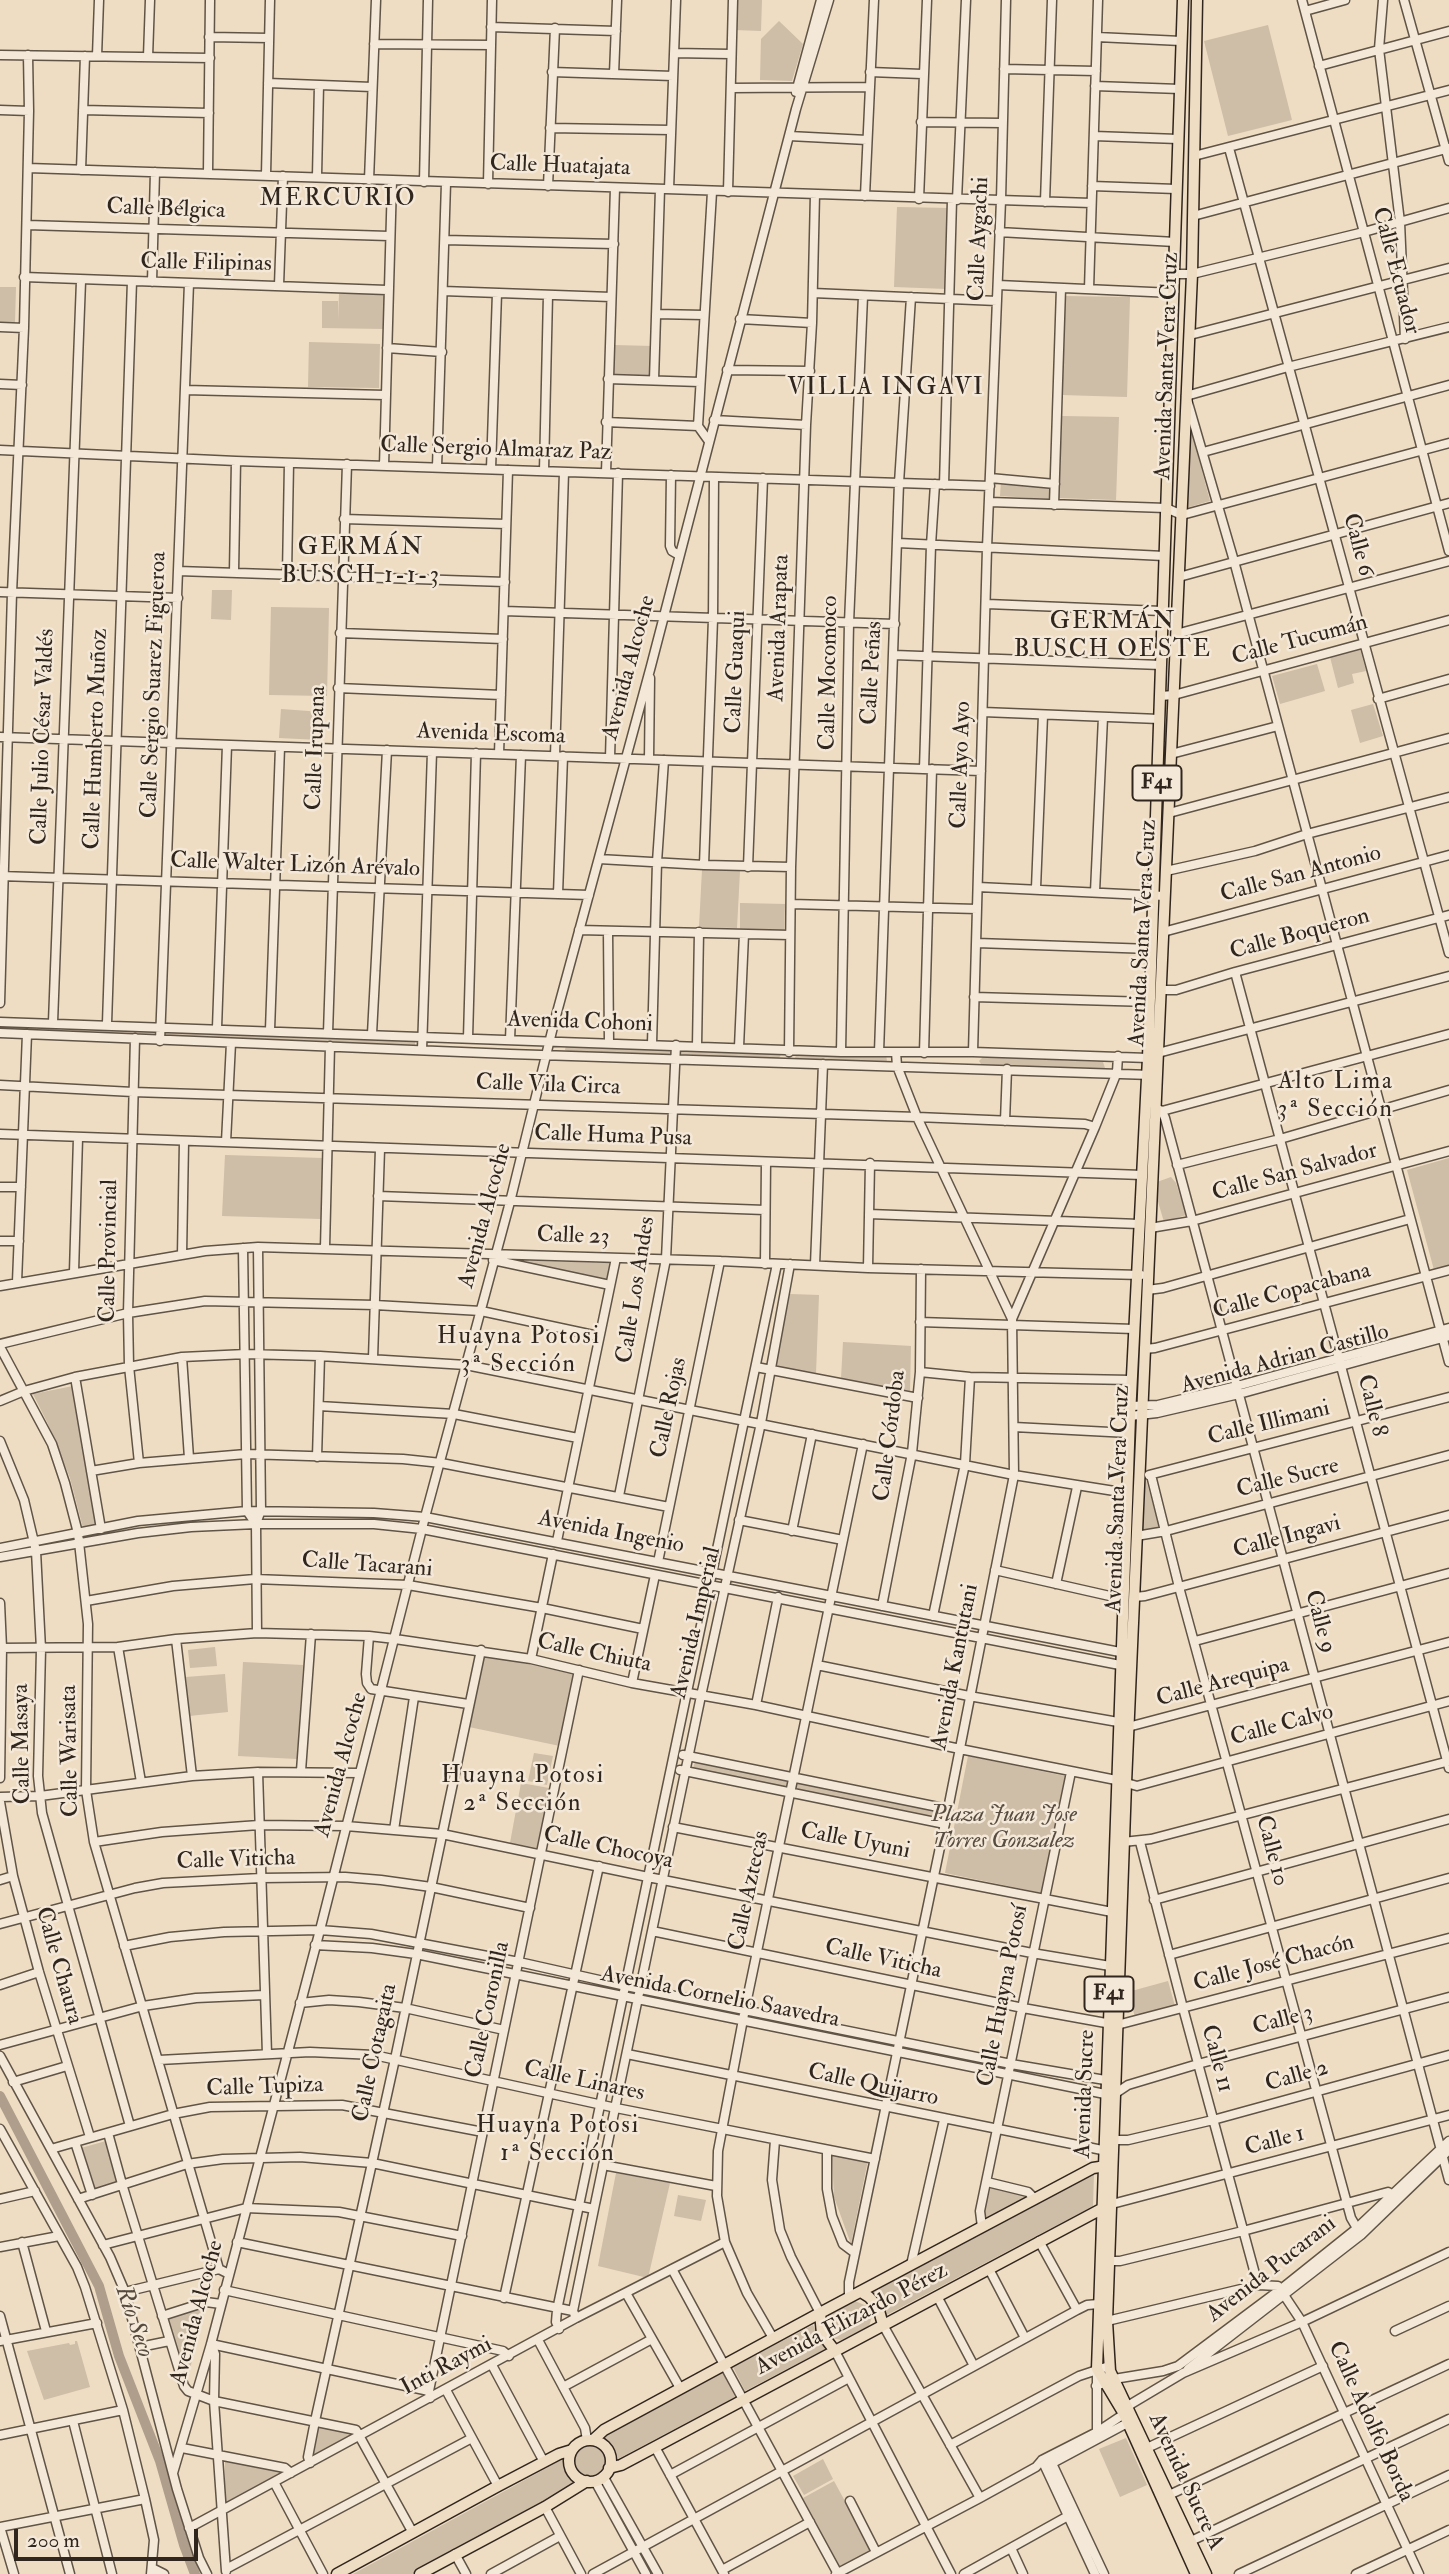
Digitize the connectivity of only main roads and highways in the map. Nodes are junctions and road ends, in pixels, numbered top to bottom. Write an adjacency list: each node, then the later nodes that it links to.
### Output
1 (1183, 0): 3 (main road, Avenida Santa Vera Cruz / F41)
2 (1198, 0): 3 (main road, Avenida Santa Vera Cruz / F41)
3 (1152, 1075): 4 (main road, Avenida Santa Vera Cruz / F41); 4 (main road, Avenida Santa Vera Cruz / F41)
4 (1145, 1226): 5 (main road, Avenida Santa Vera Cruz / F41)
5 (1142, 1275): 6 (main road, Avenida Santa Vera Cruz / F41); 6 (main road, Avenida Santa Vera Cruz / F41)
6 (1128, 1598): 7 (main road, Avenida Santa Vera Cruz / F41)
7 (1121, 1781): 8 (main road, Avenida Sucre / F41); 8 (main road, Avenida Sucre / F41)
8 (1113, 2024): 9 (main road, Avenida Sucre / F41)
9 (1111, 2094): 10 (main road, Avenida Sucre / F41); 10 (main road, Avenida Sucre / F41)
10 (1108, 2152): 11 (main road, Avenida Sucre / F41)
11 (1108, 2166): 12 (main road, Avenida Sucre / F41); 13 (main road, Avenida Elizardo Pérez)
12 (1107, 2206): 15 (main road, Avenida Elizardo Pérez); 17 (main road, Avenida Sucre / F41); 17 (main road, Avenida Sucre / F41)
13 (860, 2292): 14 (main road, Avenida Elizardo Pérez); 15 (main road)
14 (820, 2313): 16 (main road); 19 (main road, Avenida Elizardo Pérez)
15 (883, 2325): 16 (main road, Avenida Elizardo Pérez)
16 (835, 2351): 21 (main road, Avenida Elizardo Pérez)
17 (1111, 2381): 18 (main road, F41)
18 (1128, 2416): 24 (main road, Avenida Sucre A / F41); 25 (main road, Avenida Sucre A / F41)
19 (590, 2440): 20 (main road); 21 (main road)
20 (572, 2451): 21 (main road); 22 (main road)
21 (598, 2476): 23 (main road, Avenida Elizardo Pérez)
22 (337, 2574)
23 (420, 2574)
24 (1196, 2574)
25 (1206, 2574)

